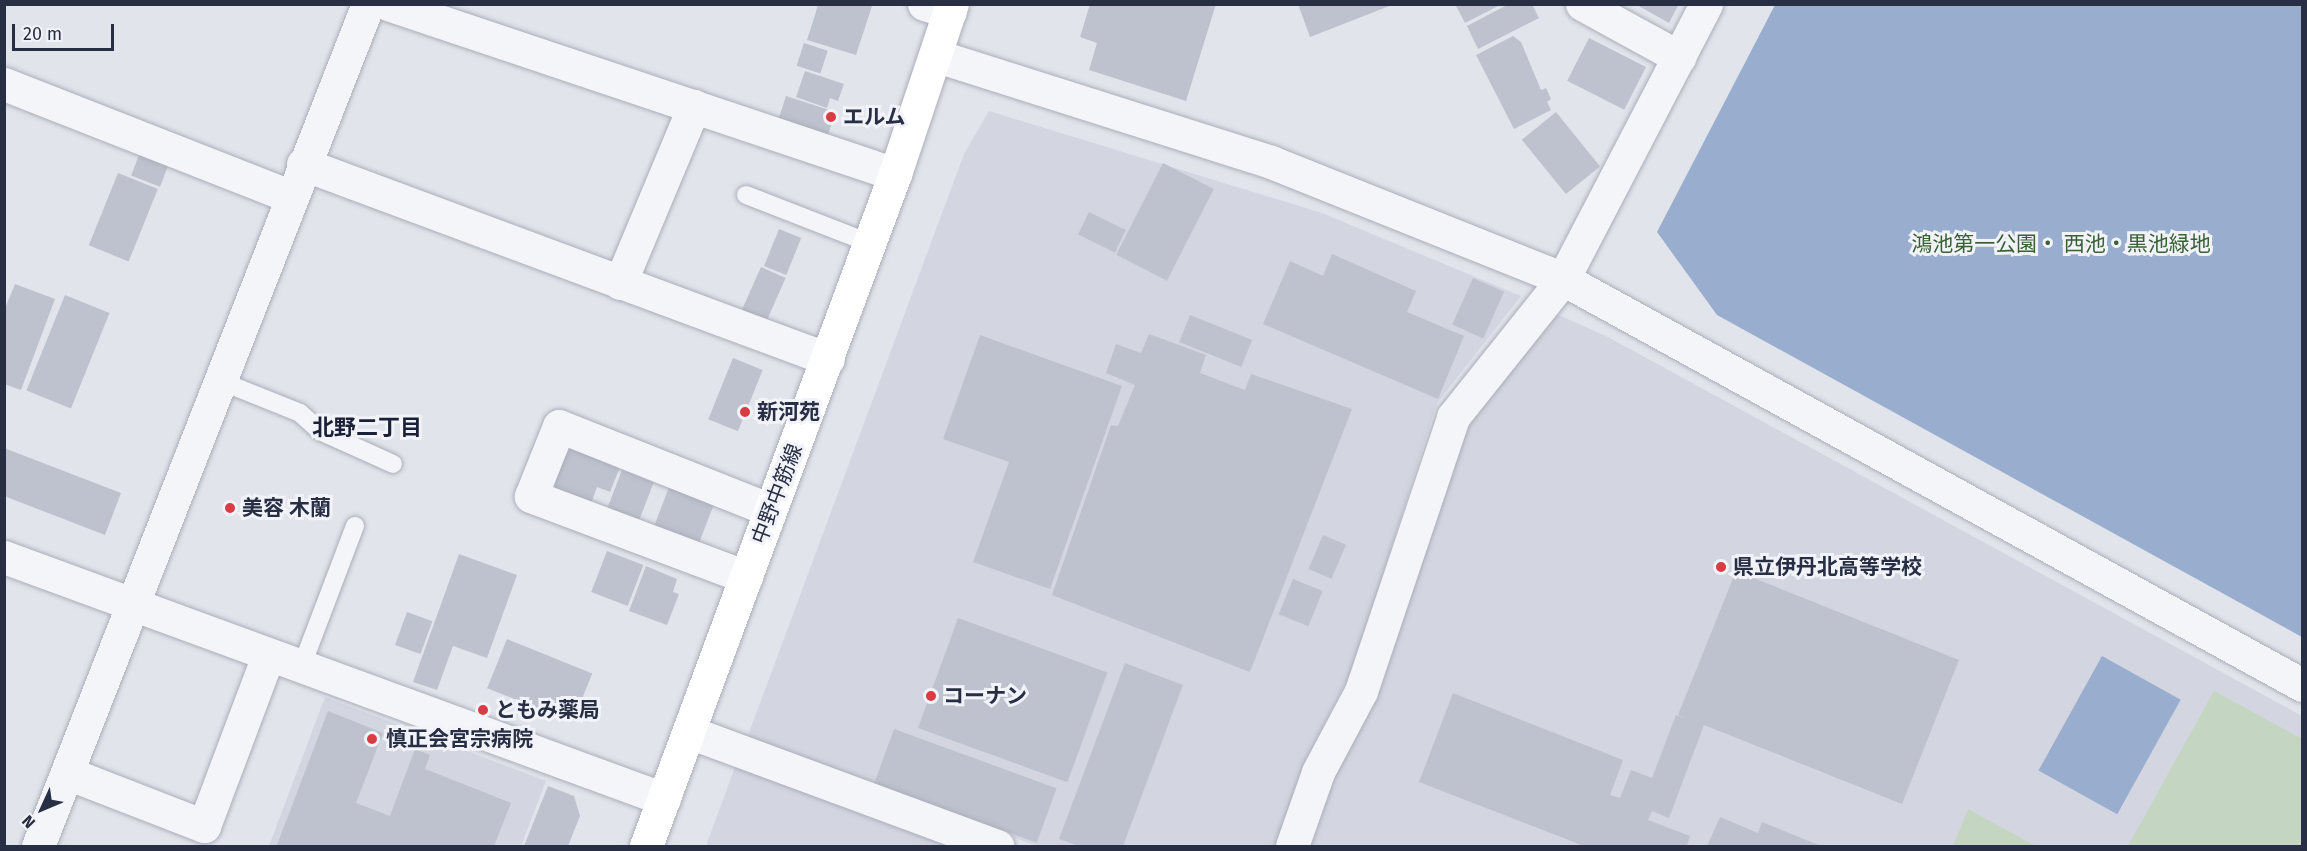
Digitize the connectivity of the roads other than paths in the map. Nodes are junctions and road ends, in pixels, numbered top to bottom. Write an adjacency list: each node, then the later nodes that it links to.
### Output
1 (368, 4): 10 (street)
2 (388, 4): 9 (street)
3 (1582, 4): 7 (street)
4 (1706, 4): 7 (street)
5 (942, 7): 6 (main road, 中野中筋線)
6 (937, 56): 11 (main road, 中野中筋線); 15 (street)
7 (1678, 57): 15 (street)
8 (4, 84): 13 (street)
9 (694, 106): 11 (street); 16 (street)
10 (303, 164): 13 (street); 16 (street)
11 (895, 174): 14 (main road, 中野中筋線)
12 (746, 195): 14 (lane)
13 (290, 196): 18 (street)
14 (869, 243): 17 (main road, 中野中筋線)
15 (1563, 279): 27 (street); 34 (street)
16 (620, 283): 17 (street)
17 (828, 359): 20 (main road, 中野中筋線)
18 (223, 382): 19 (lane); 24 (street)
19 (393, 464)
20 (770, 510): 23 (main road, 中野中筋線); 23 (street)
21 (355, 526): 26 (lane)
22 (4, 557): 24 (street)
23 (746, 577): 28 (main road, 中野中筋線)
24 (131, 607): 25 (street); 29 (street)
25 (268, 656): 26 (street); 29 (street)
26 (301, 668): 30 (street)
27 (2302, 685)
28 (689, 732): 30 (main road, 中野中筋線); 33 (street)
29 (70, 774): 31 (street)
30 (664, 799): 32 (main road, 中野中筋線)
31 (38, 846)
32 (646, 846)
33 (998, 846)
34 (1292, 846)

